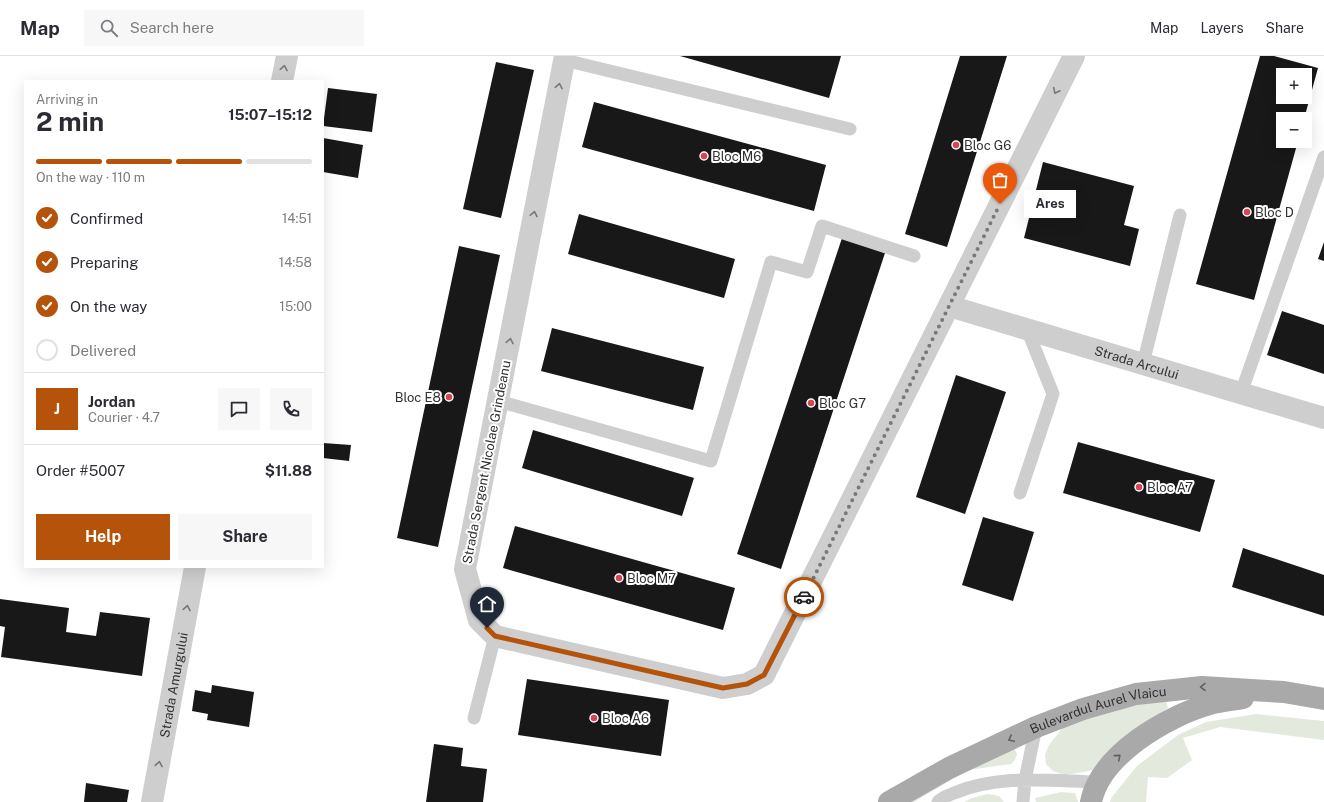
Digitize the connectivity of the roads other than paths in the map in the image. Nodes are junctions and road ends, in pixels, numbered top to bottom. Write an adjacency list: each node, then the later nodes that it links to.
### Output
1 (287, 56): 4 (street, one-way to 1)
2 (1074, 56): 10 (street, one-way to 10)
3 (564, 58): 5 (lane); 14 (street, Strada Sergent Nicolae Grindeanu, one-way to 3)
4 (282, 80)
5 (850, 129)
6 (1324, 157): 7 (lane)
7 (1319, 184): 13 (lane)
8 (1180, 215): 12 (lane)
9 (914, 256): 14 (lane)
10 (949, 306): 11 (street, Strada Arcului); 18 (street)
11 (1027, 329): 12 (street, Strada Arcului); 16 (lane)
12 (1143, 364): 13 (street, Strada Arcului)
13 (1241, 393): 15 (street, Strada Arcului)
14 (498, 401): 18 (street, Strada Sergent Nicolae Grindeanu)
15 (1324, 418)
16 (1020, 493)
17 (195, 568): 25 (street, Strada Amurgului, one-way to 17)
18 (495, 636): 21 (lane)
19 (1284, 692): 20 (main road, Bulevardul Aurel Vlaicu); 22 (main road, Bulevardul Aurel Vlaicu, one-way to 22); 24 (main road, one-way to 19)
20 (1324, 699)
21 (474, 718)
22 (1036, 727): 23 (lane); 26 (main road, Bulevardul Aurel Vlaicu, one-way to 26)
23 (1025, 780): 24 (lane); 27 (lane); 28 (lane)
24 (1094, 792)
25 (152, 802)
26 (889, 802)
27 (938, 802)
28 (1023, 802)

